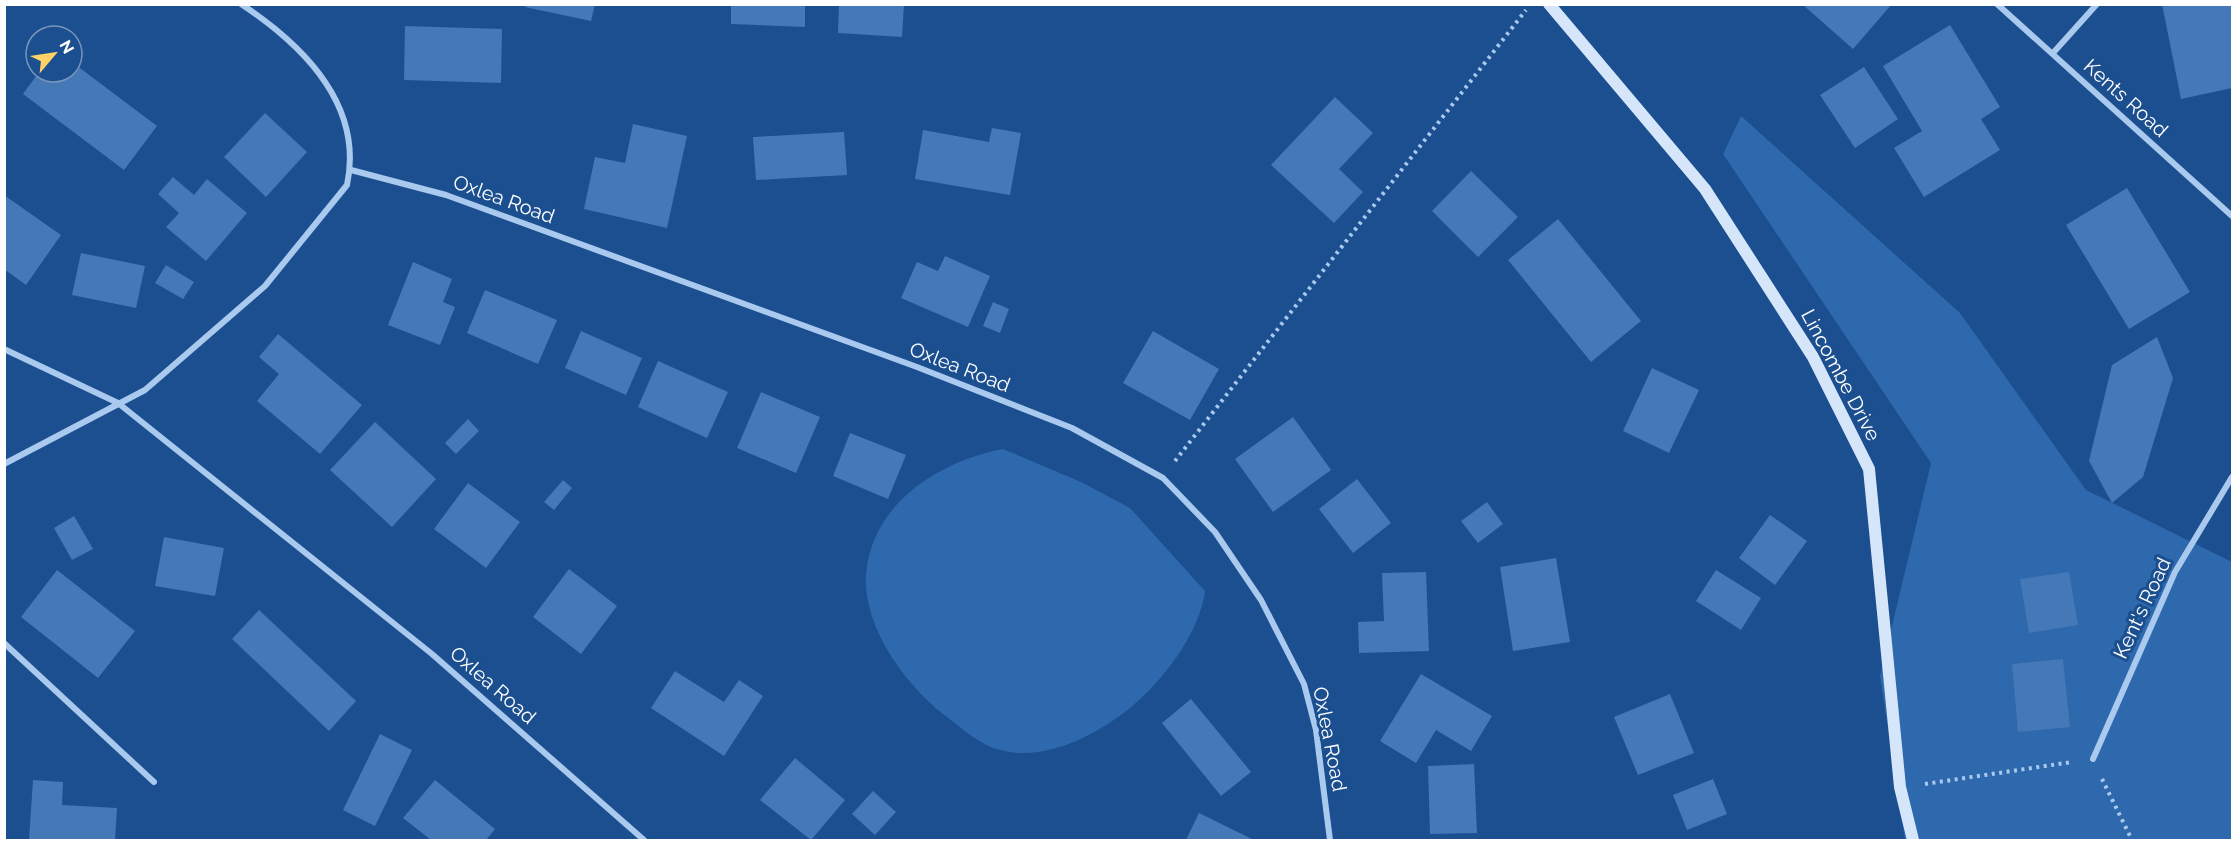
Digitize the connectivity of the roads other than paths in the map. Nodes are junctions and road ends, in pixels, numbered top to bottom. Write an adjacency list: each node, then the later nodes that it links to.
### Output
1 (241, 4): 6 (street)
2 (1549, 4): 17 (street, Lincombe Drive)
3 (1997, 4): 5 (street, Kents Road)
4 (2097, 4): 5 (street)
5 (2053, 53): 7 (street, Kents Road)
6 (351, 170): 9 (street); 16 (street, Oxlea Road)
7 (2232, 216)
8 (4, 349): 9 (street, Oxlea Road)
9 (118, 403): 10 (street); 15 (street, Oxlea Road)
10 (4, 464)
11 (2232, 477): 13 (street, Kent's Road)
12 (4, 643): 14 (street)
13 (2093, 759)
14 (154, 782)
15 (644, 840)
16 (1330, 840)
17 (1913, 840)

